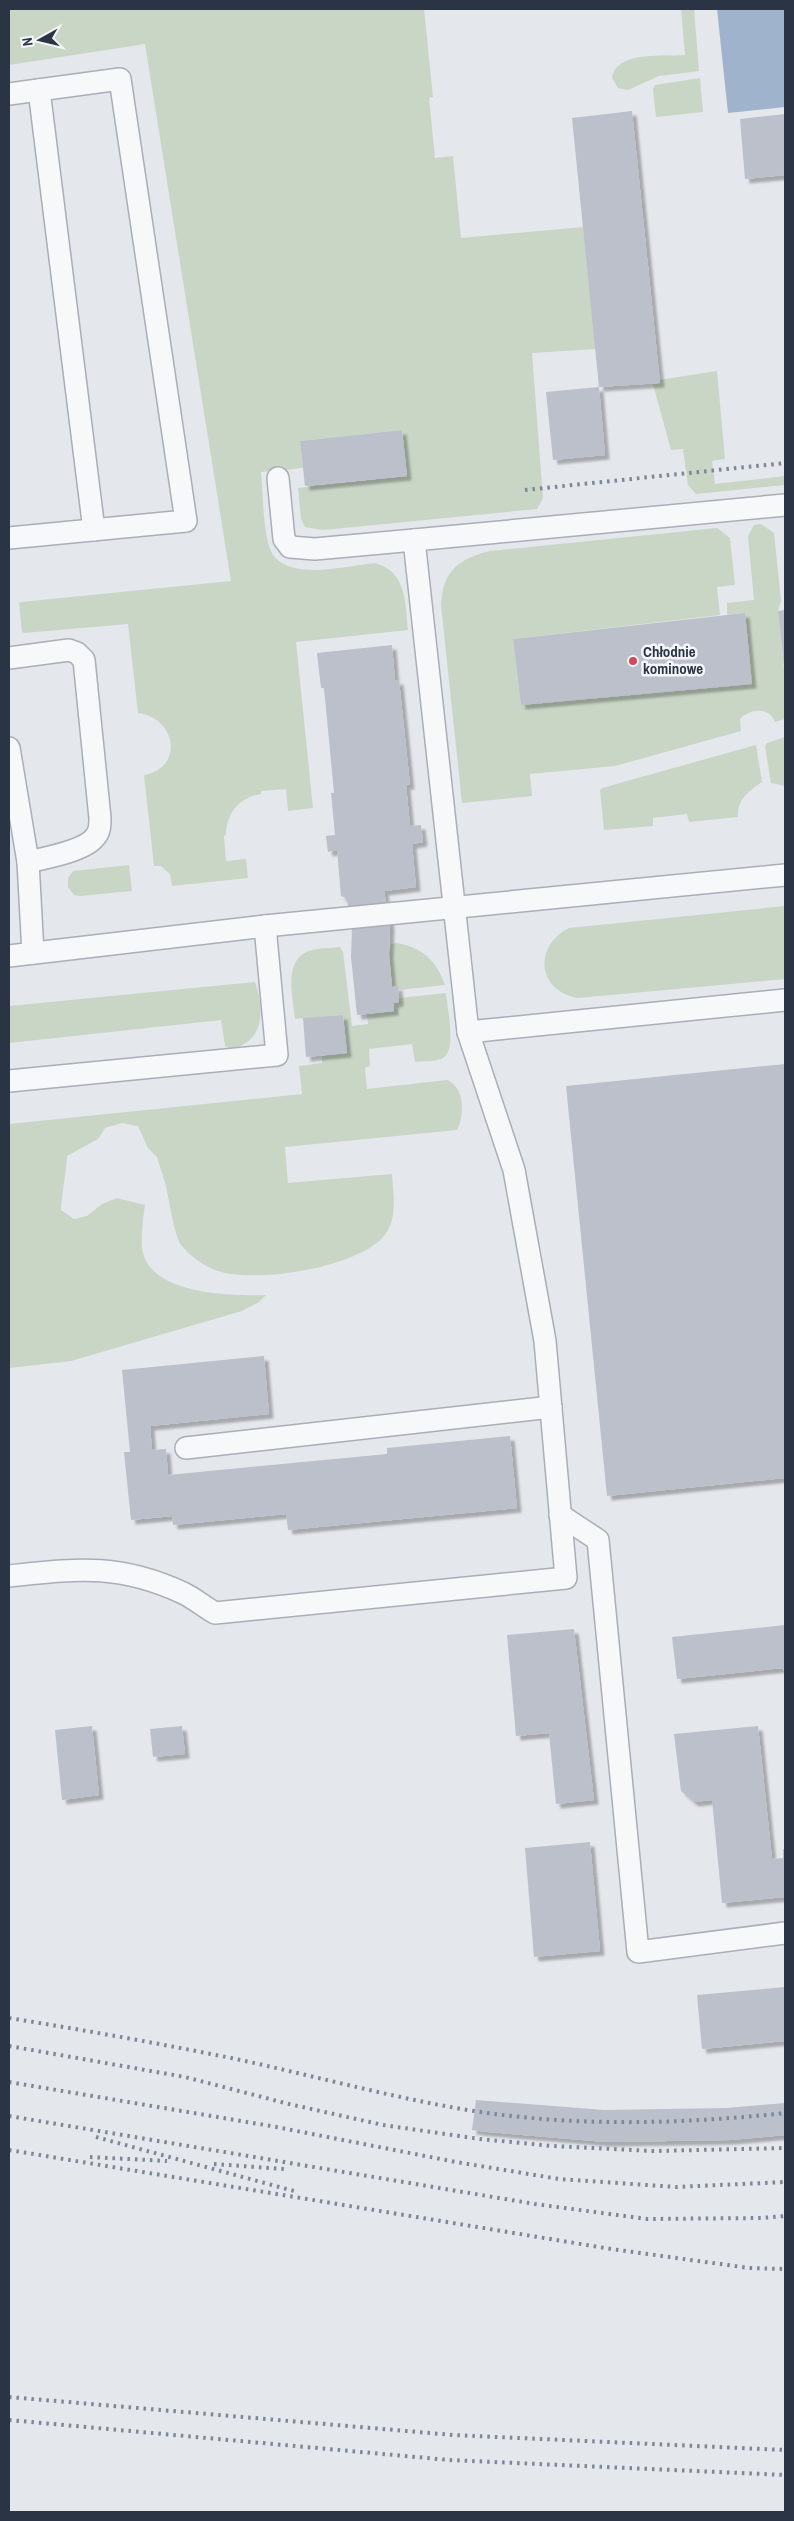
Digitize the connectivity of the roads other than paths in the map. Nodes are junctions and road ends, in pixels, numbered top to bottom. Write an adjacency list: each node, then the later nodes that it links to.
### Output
1 (40, 90): 2 (lane); 5 (lane); 5 (lane)
2 (9, 94)
3 (278, 478): 7 (lane)
4 (785, 505): 7 (lane)
5 (94, 530): 6 (lane)
6 (9, 538)
7 (414, 540): 12 (lane)
8 (9, 658): 10 (lane)
9 (9, 748): 10 (lane)
10 (28, 862): 14 (lane)
11 (785, 875): 12 (lane)
12 (456, 909): 13 (lane); 17 (lane)
13 (265, 926): 14 (lane); 18 (lane)
14 (33, 953): 15 (lane)
15 (9, 956)
16 (785, 1000): 17 (lane)
17 (468, 1032): 19 (lane)
18 (9, 1081)
19 (551, 1407): 20 (lane); 21 (lane)
20 (186, 1448)
21 (560, 1515): 22 (lane); 23 (lane)
22 (9, 1576)
23 (785, 1933)

